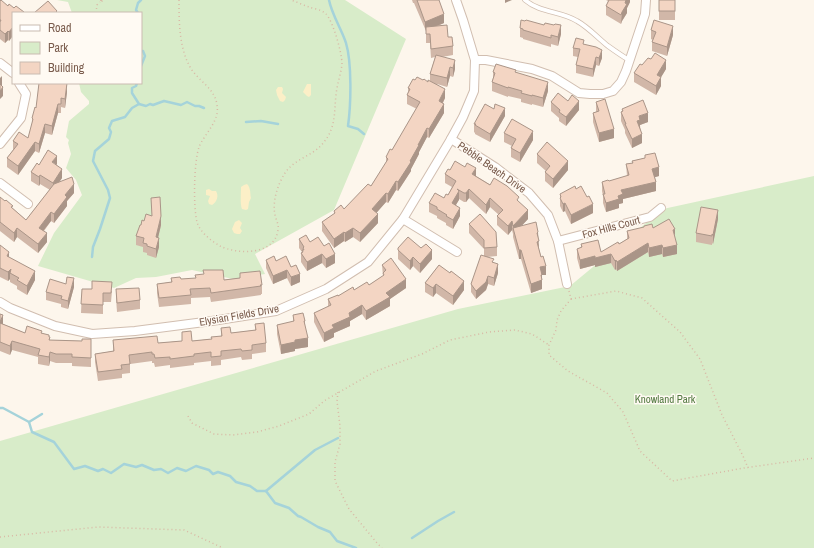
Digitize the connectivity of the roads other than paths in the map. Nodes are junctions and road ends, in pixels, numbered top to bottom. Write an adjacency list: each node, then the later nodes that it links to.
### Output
1 (456, 0): 4 (street, Elysian Fields Drive)
2 (525, 0): 5 (lane)
3 (646, 0): 5 (street)
4 (475, 60): 5 (street); 9 (street, Elysian Fields Drive)
5 (630, 60)
6 (0, 63): 7 (street)
7 (12, 72)
8 (20, 84): 10 (street)
9 (451, 139): 14 (street, Elysian Fields Drive); 15 (street, Pebble Beach Drive)
10 (0, 144)
11 (0, 183): 12 (street)
12 (28, 204)
13 (661, 208): 15 (street, Fox Hills Court)
14 (403, 219): 16 (street); 18 (street, Elysian Fields Drive)
15 (558, 241): 17 (street, Pebble Beach Drive)
16 (456, 252)
17 (567, 284)
18 (0, 302)

